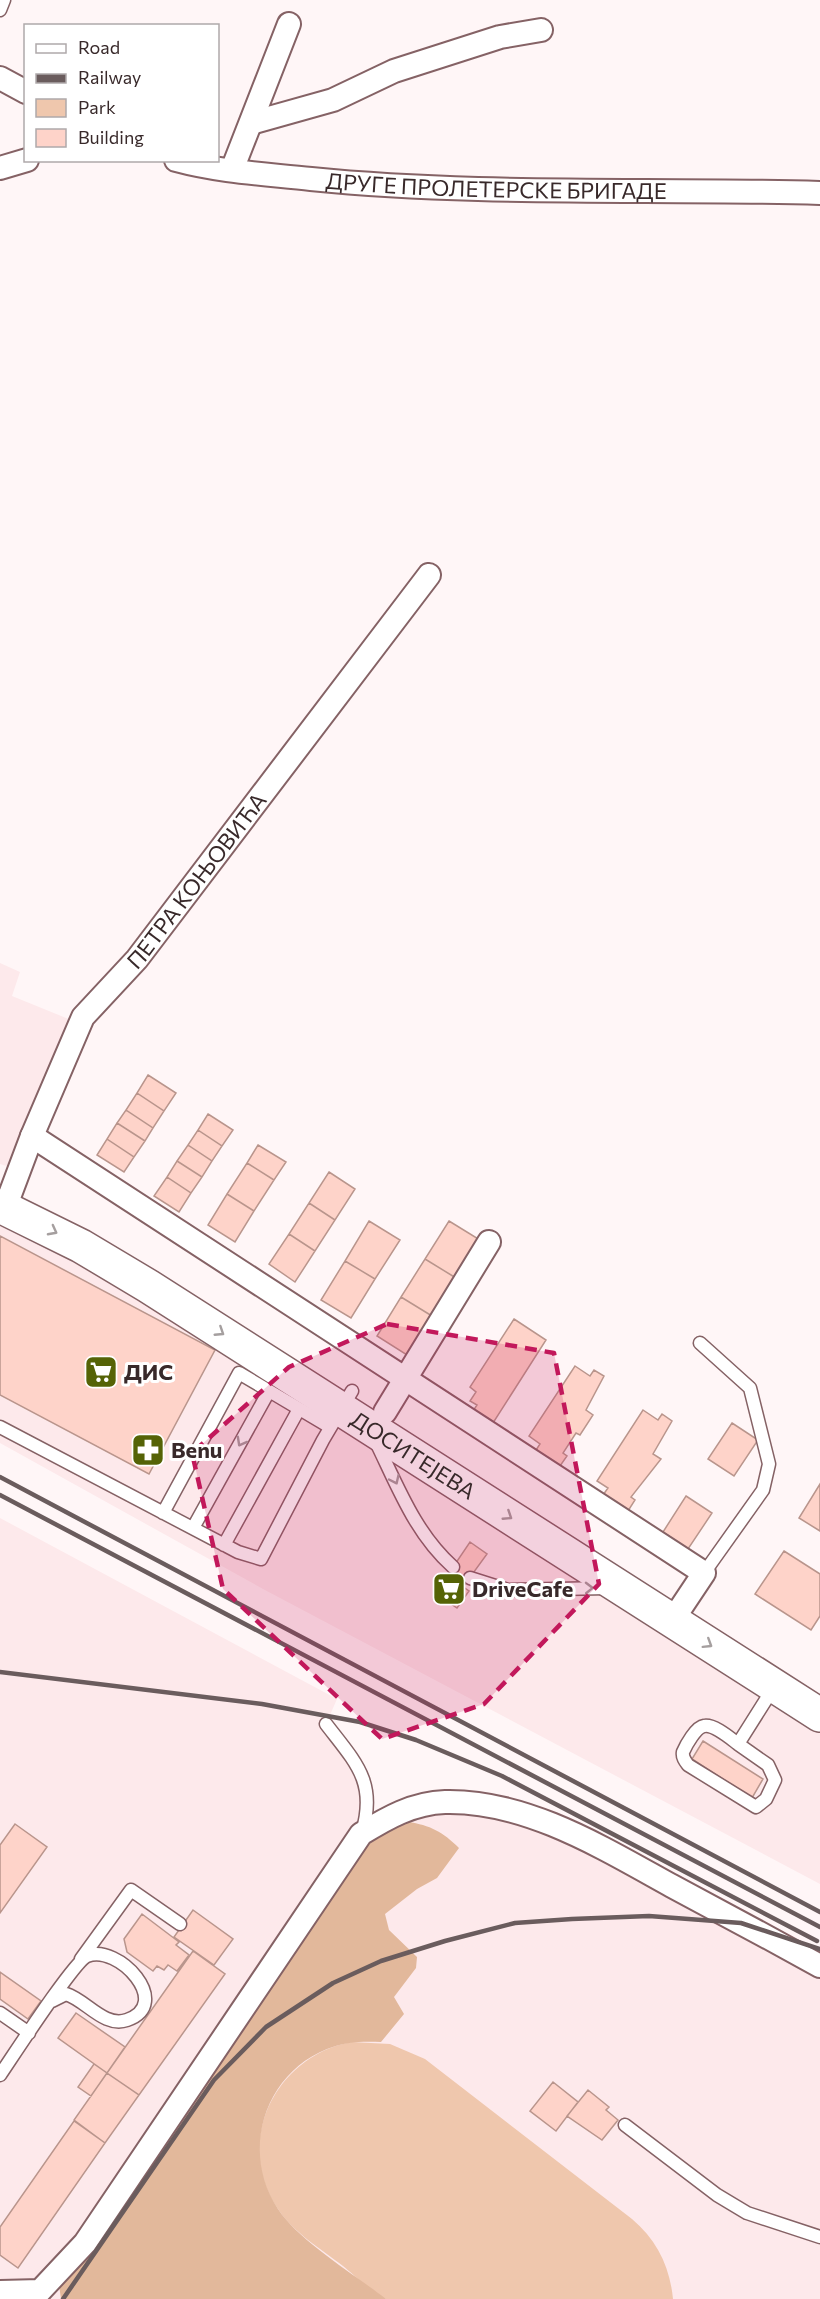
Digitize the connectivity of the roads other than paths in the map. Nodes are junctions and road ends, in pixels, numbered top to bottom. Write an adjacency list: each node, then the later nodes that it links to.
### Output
1 (4, 0): 2 (lane)
2 (0, 10)
3 (289, 24): 7 (street)
4 (541, 30): 7 (street)
5 (0, 78): 6 (street)
6 (24, 91)
7 (251, 123): 11 (street)
8 (24, 161): 10 (street)
9 (187, 162): 11 (street, ДРУГЕ ПРОЛЕТЕРСКЕ БРИГАДЕ)
10 (0, 168)
11 (232, 170): 12 (street, ДРУГЕ ПРОЛЕТЕРСКЕ БРИГАДЕ)
12 (820, 193)
13 (429, 575): 14 (street, ПЕТРА КОЊОВИЋА)
14 (32, 1136): 15 (street, ПЕТРА КОЊОВИЋА); 18 (street)
15 (4, 1196): 21 (main road, ДОСИТЕЈЕВА)
16 (489, 1242): 18 (street)
17 (700, 1343): 28 (lane)
18 (406, 1378): 22 (street); 28 (street)
19 (269, 1391): 20 (lane); 24 (lane); 25 (lane, one-way to 25)
20 (299, 1409): 21 (lane); 26 (lane)
21 (341, 1409): 22 (main road, ДОСИТЕЈЕВА); 26 (lane)
22 (377, 1419): 27 (lane, one-way to 27); 30 (main road, ДОСИТЕЈЕВА, one-way to 30); 31 (main road, ДОСИТЕЈЕВА)
23 (0, 1428): 24 (lane)
24 (164, 1513): 25 (lane)
25 (193, 1528): 26 (lane)
26 (224, 1545)
27 (453, 1567)
28 (704, 1573): 31 (street)
29 (470, 1578): 30 (lane, one-way to 30)
30 (620, 1587): 31 (main road, ДОСИТЕЈЕВА)
31 (678, 1612): 32 (main road, ДОСИТЕЈЕВА, one-way to 32); 33 (main road, ДОСИТЕЈЕВА)
32 (775, 1686): 34 (main road, ДОСИТЕЈЕВА); 36 (lane)
33 (820, 1690)
34 (820, 1715)
35 (326, 1724): 37 (lane)
36 (738, 1744): 36 (lane)
37 (361, 1834): 40 (street); 47 (street)
38 (180, 1924): 39 (lane)
39 (79, 1962): 41 (lane); 41 (lane)
40 (820, 1966)
41 (51, 2001): 43 (lane)
42 (0, 2013): 43 (lane)
43 (29, 2033): 44 (lane)
44 (0, 2075)
45 (625, 2125): 46 (lane)
46 (820, 2237)
47 (0, 2292): 48 (lane); 49 (lane)
48 (7, 2299)
49 (15, 2299)

